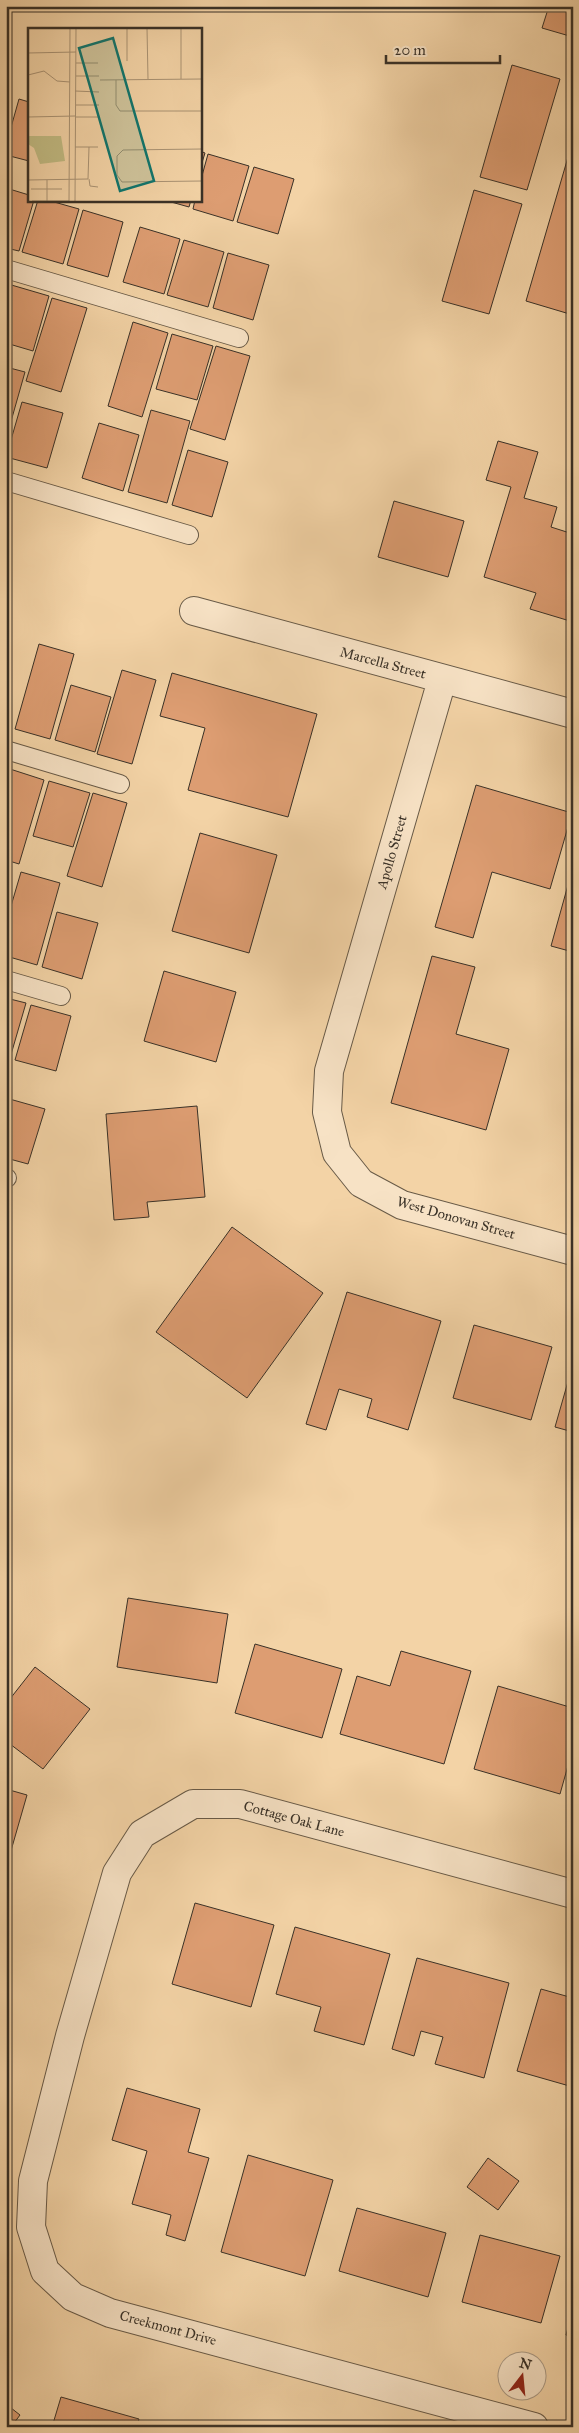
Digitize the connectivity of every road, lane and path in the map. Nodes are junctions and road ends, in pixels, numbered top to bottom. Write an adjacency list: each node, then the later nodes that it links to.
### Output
1 (6, 269): 2 (lane)
2 (239, 338)
3 (6, 481): 4 (lane)
4 (189, 535)
5 (194, 611): 6 (street, Marcella Street)
6 (442, 680): 7 (street, Marcella Street); 12 (street, Apollo Street)
7 (573, 714)
8 (6, 750): 9 (lane)
9 (120, 784)
10 (6, 980): 11 (lane)
11 (61, 996)
12 (342, 1024): 13 (street, West Donovan Street)
13 (573, 1251)
14 (573, 1894): 15 (street, Cottage Oak Lane)
15 (70, 2036): 16 (street, Creekmont Drive)
16 (534, 2427)

